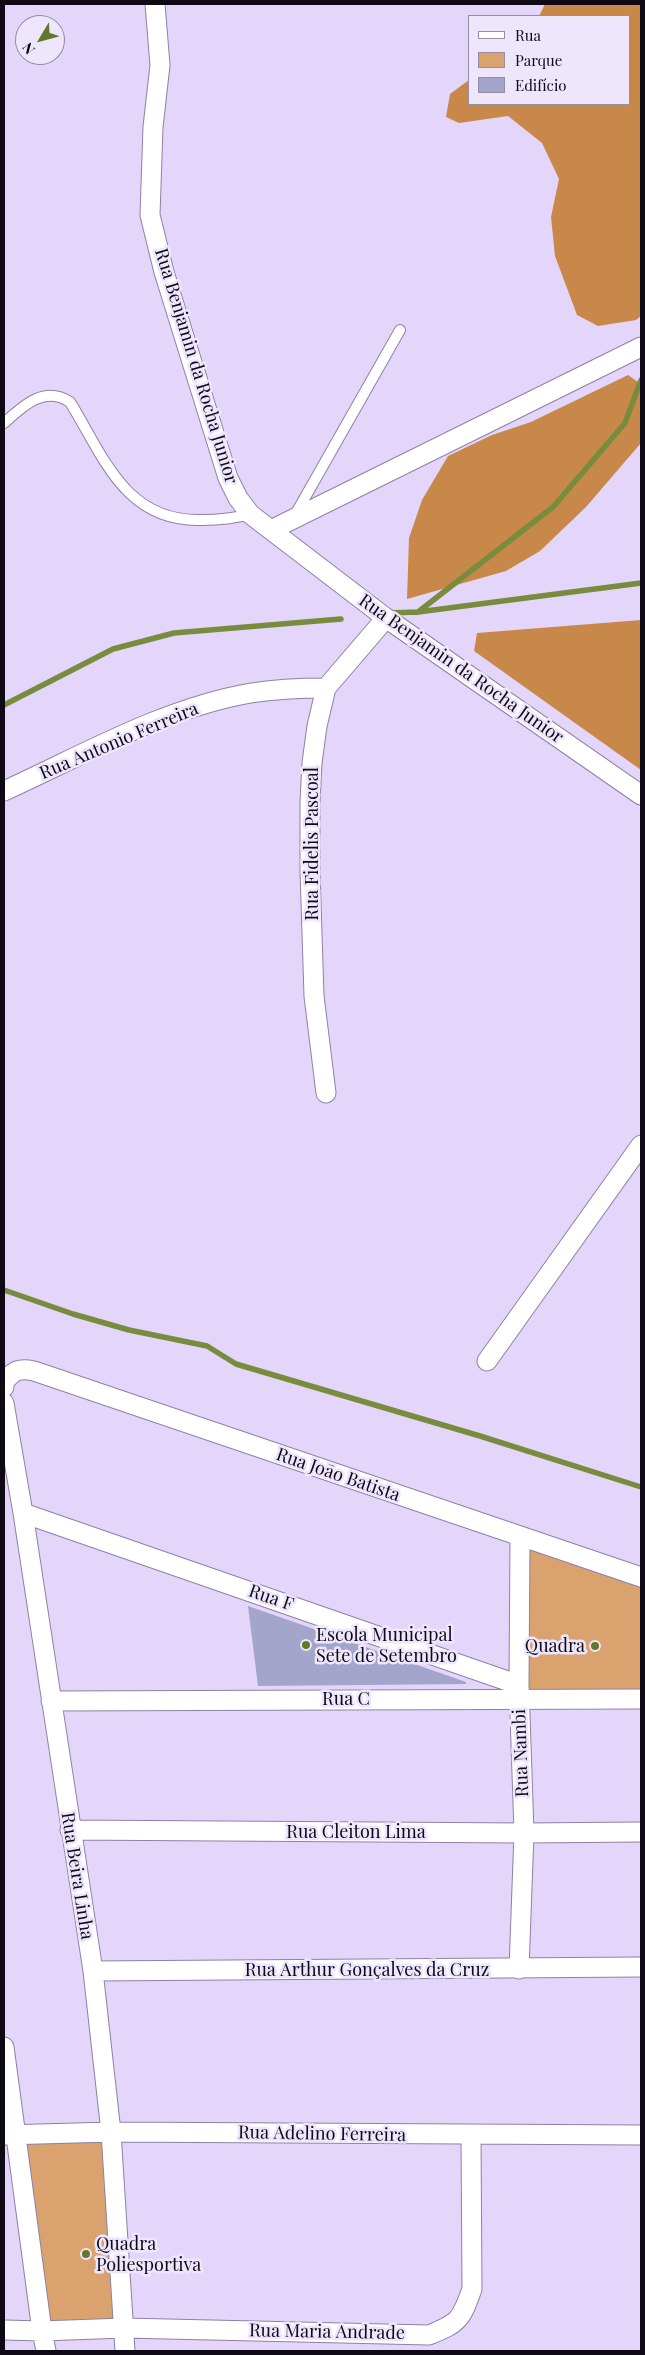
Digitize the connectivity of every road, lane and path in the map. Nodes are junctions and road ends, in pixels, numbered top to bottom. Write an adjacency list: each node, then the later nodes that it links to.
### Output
1 (155, 4): 5 (street, Rua Benjamin da Rocha Junior)
2 (400, 330): 6 (lane)
3 (641, 347): 6 (street)
4 (4, 423): 5 (lane)
5 (250, 514): 7 (street, Rua Benjamin da Rocha Junior)
6 (294, 518): 7 (street)
7 (271, 530): 8 (street, Rua Benjamin da Rocha Junior)
8 (386, 618): 9 (street, Rua Fidelis Pascoal); 11 (street, Rua Benjamin da Rocha Junior)
9 (326, 688): 10 (street, Rua Antonio Ferreira); 12 (street, Rua Fidelis Pascoal)
10 (4, 791)
11 (641, 795)
12 (326, 1093)
13 (641, 1144): 14 (street)
14 (487, 1361)
15 (4, 1388): 18 (street, Rua Joāo Batista)
16 (4, 1403): 17 (street, Rua Beira Linha)
17 (23, 1513): 20 (street, Rua F); 22 (street, Rua Beira Linha)
18 (520, 1537): 19 (street, Rua Joāo Batista); 20 (street, Rua Nambi)
19 (641, 1577)
20 (519, 1692): 21 (street, Rua C); 22 (street, Rua C); 25 (street, Rua Nambi)
21 (641, 1699)
22 (50, 1701): 23 (street, Rua Beira Linha)
23 (70, 1830): 25 (street, Rua Cleiton Lima); 28 (street, Rua Beira Linha)
24 (641, 1832): 25 (street, Rua Cleiton Lima)
25 (524, 1833): 27 (street, Rua Nambi)
26 (641, 1967): 27 (street, Rua Arthur Gonçalves da Cruz)
27 (520, 1969): 28 (street, Rua Arthur Gonçalves da Cruz)
28 (93, 1971): 30 (street, Rua Beira Linha)
29 (4, 2047): 31 (street)
30 (111, 2132): 31 (street, Rua Adelino Ferreira); 32 (street, Rua Adelino Ferreira); 34 (street, Rua Beira Linha)
31 (10, 2135): 36 (street)
32 (471, 2135): 33 (street, Rua Adelino Ferreira); 34 (street, Rua Maria Andrade)
33 (641, 2135)
34 (124, 2328): 36 (street, Rua Maria Andrade); 38 (street, Rua Beira Linha)
35 (4, 2330): 36 (street, Rua Maria Andrade)
36 (42, 2331): 37 (street)
37 (46, 2351)
38 (125, 2351)

